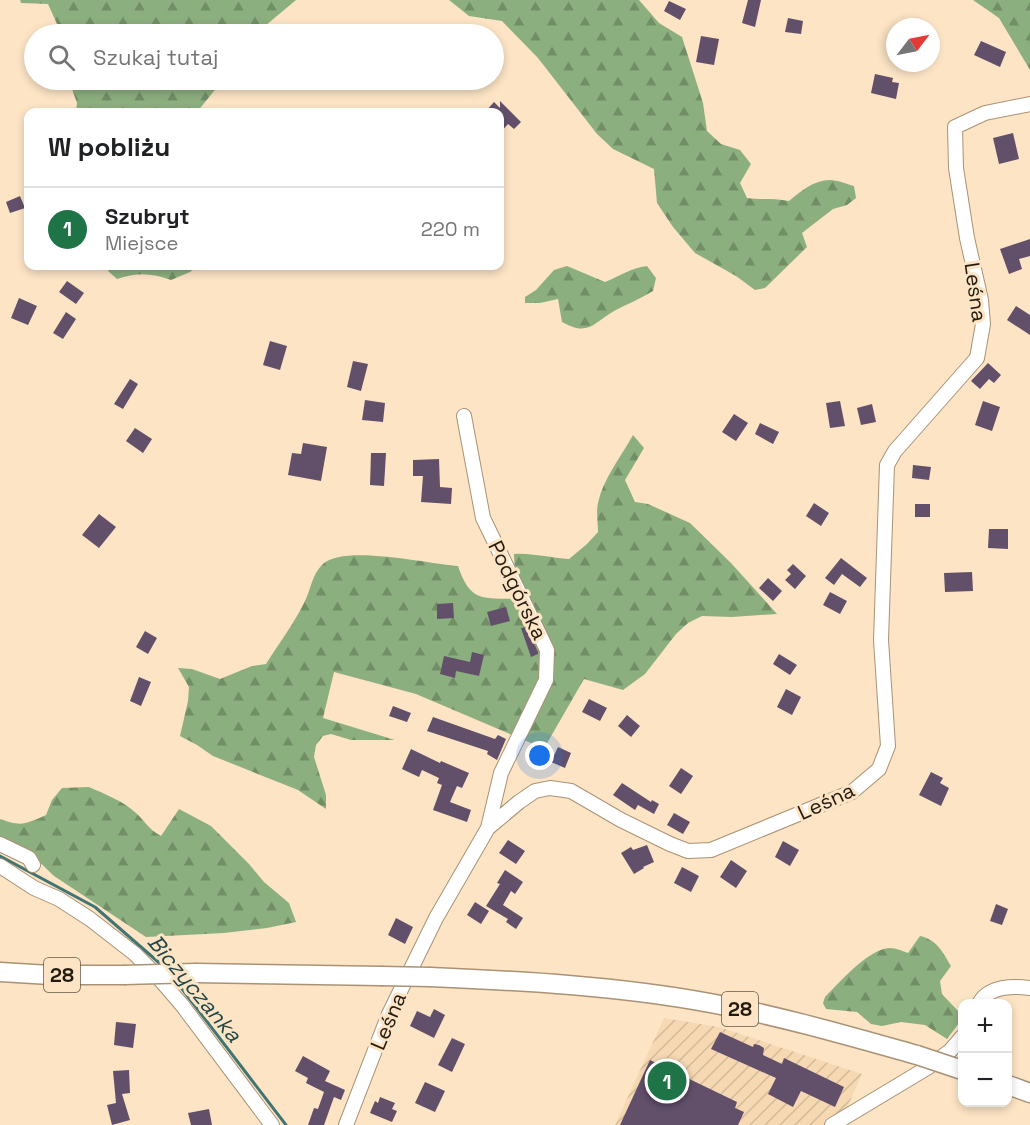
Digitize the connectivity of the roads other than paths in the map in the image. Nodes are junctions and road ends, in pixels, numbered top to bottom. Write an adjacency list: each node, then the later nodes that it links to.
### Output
1 (1030, 104): 3 (street, Leśna)
2 (464, 416): 3 (street, Podgórska)
3 (488, 828): 15 (street, Leśna)
4 (0, 844): 5 (street)
5 (33, 865)
6 (0, 866): 14 (street)
7 (0, 972): 11 (main road, 28, bridge)
8 (1030, 988): 9 (street)
9 (982, 999)
10 (958, 1042): 16 (street)
11 (958, 1068)
12 (1012, 1086): 13 (main road)
13 (1030, 1093)
14 (272, 1125)
15 (346, 1125)
16 (832, 1125)

